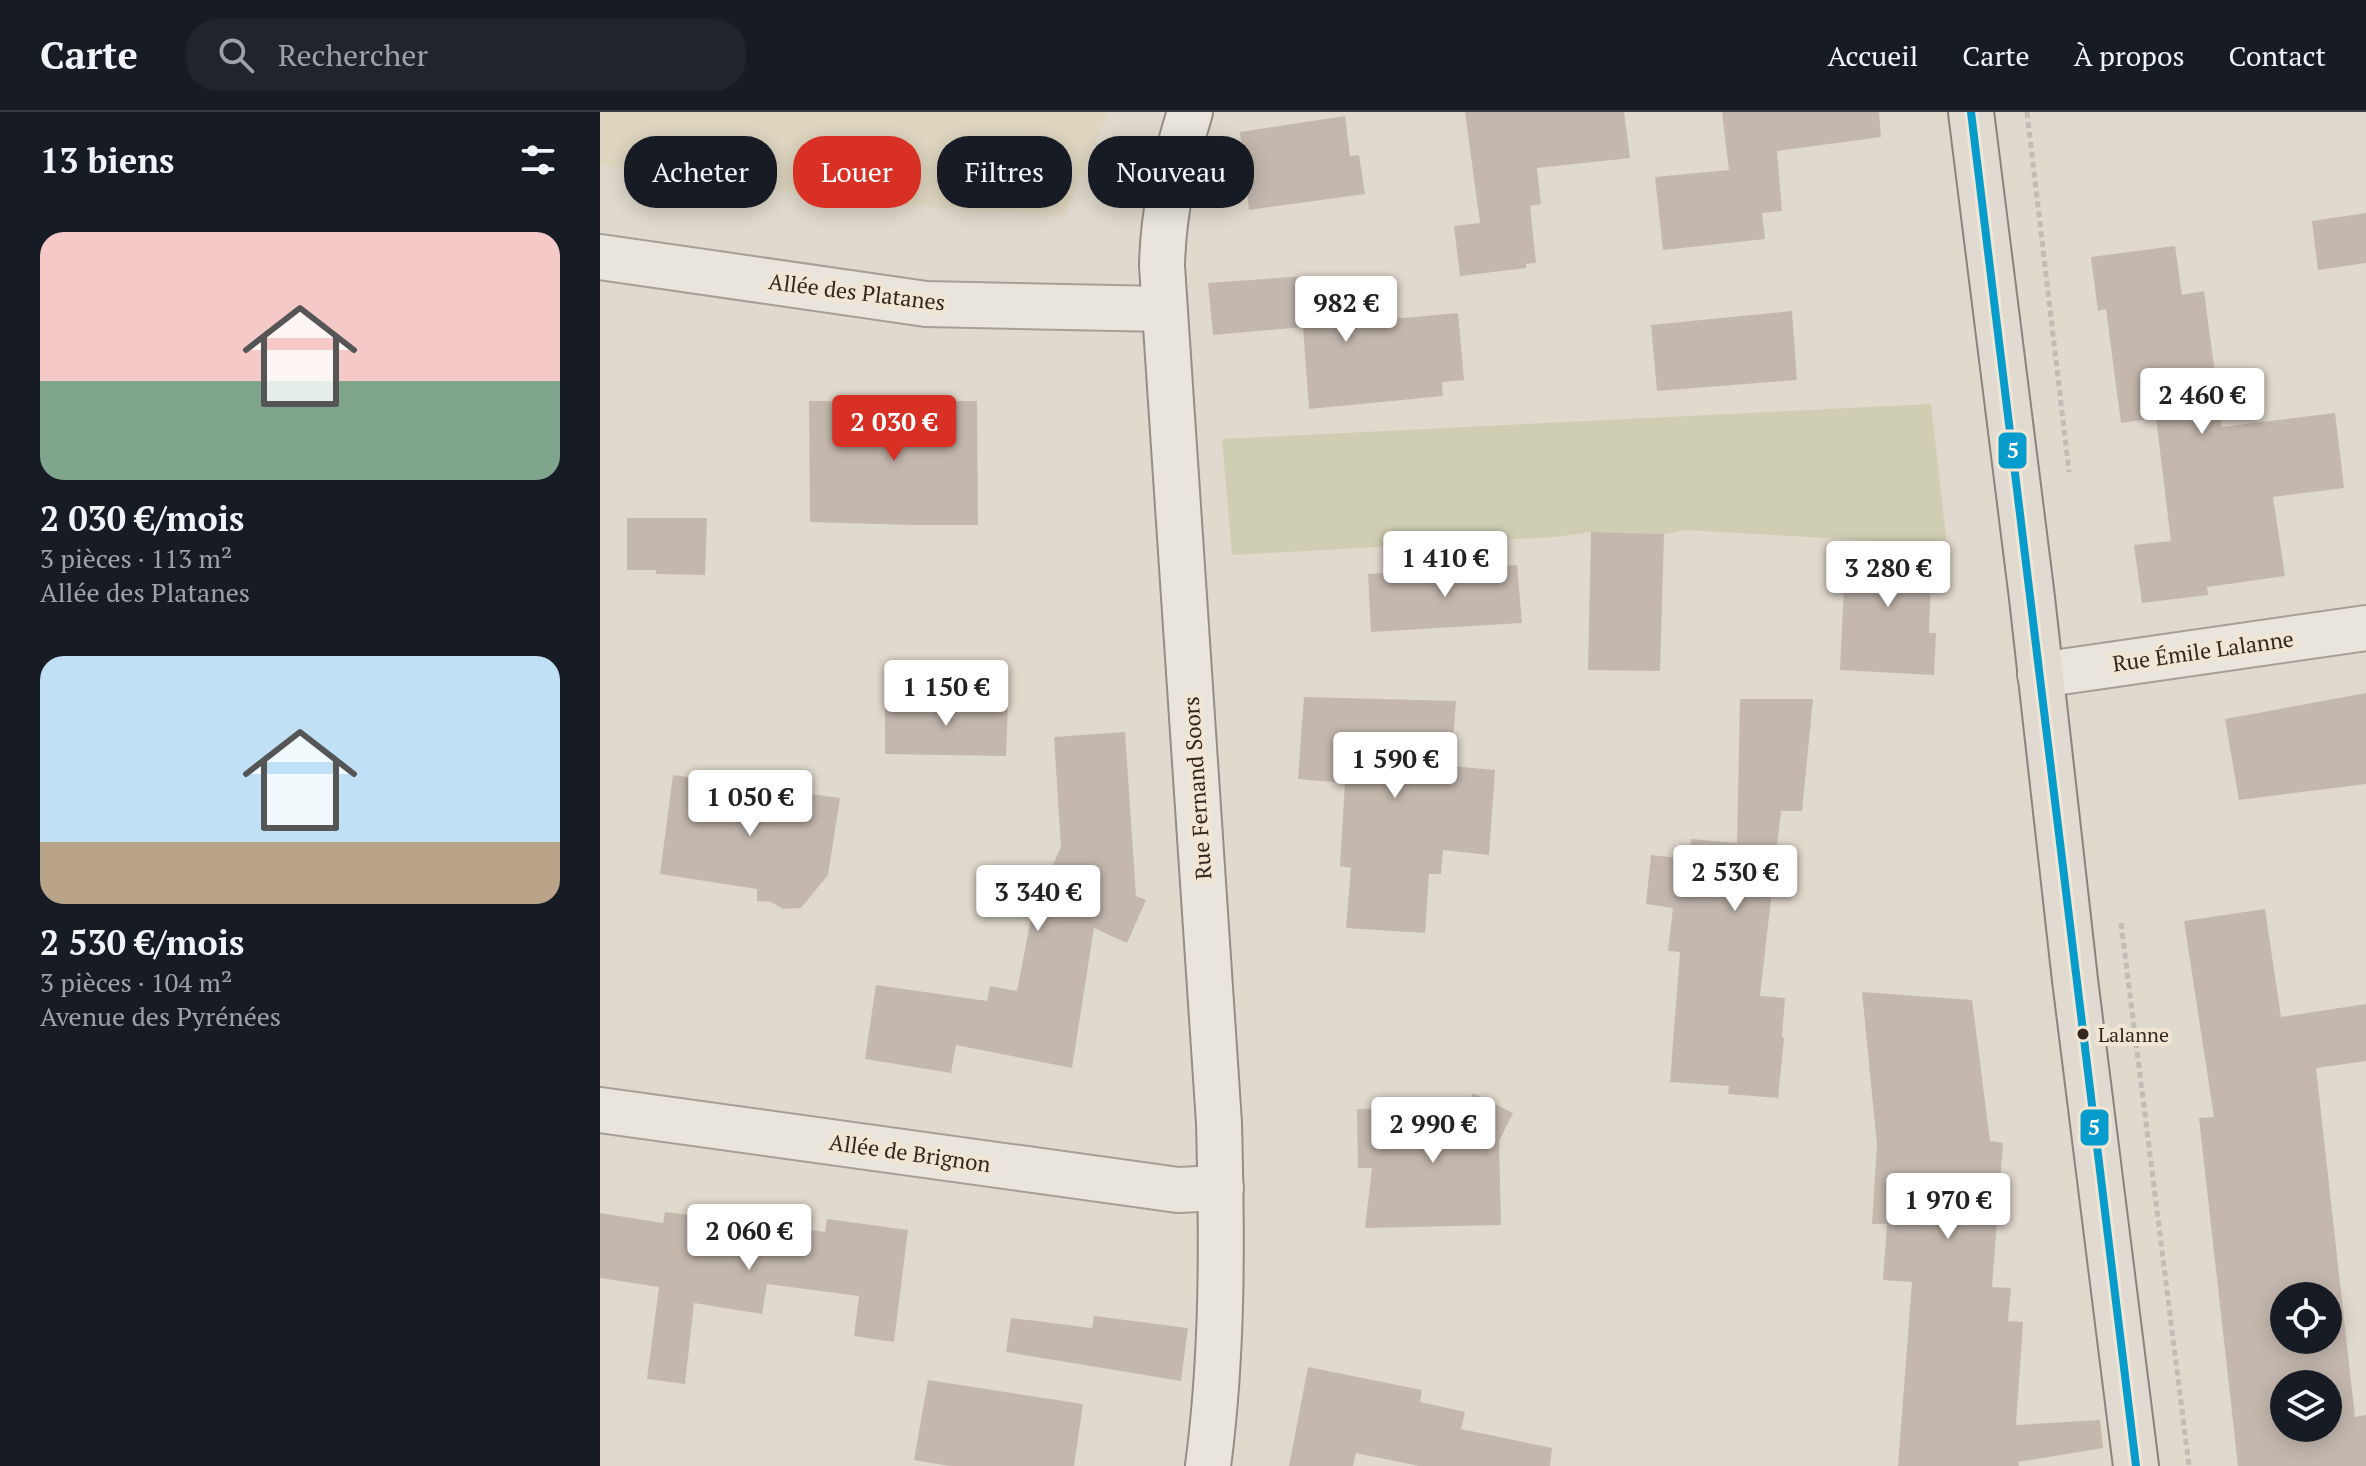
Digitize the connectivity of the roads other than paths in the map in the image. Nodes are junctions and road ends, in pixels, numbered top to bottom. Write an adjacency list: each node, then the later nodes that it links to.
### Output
1 (1190, 112): 4 (street, Rue Fernand Soors)
2 (1971, 112): 6 (main road)
3 (600, 257): 4 (street, Allée des Platanes)
4 (1164, 309): 8 (street, Rue Fernand Soors)
5 (2366, 628): 6 (street, Rue Émile Lalanne)
6 (2040, 675): 10 (main road)
7 (600, 1110): 8 (street, Allée de Brignon)
8 (1221, 1188): 9 (street, Rue Fernand Soors)
9 (1208, 1466)
10 (2136, 1466)

